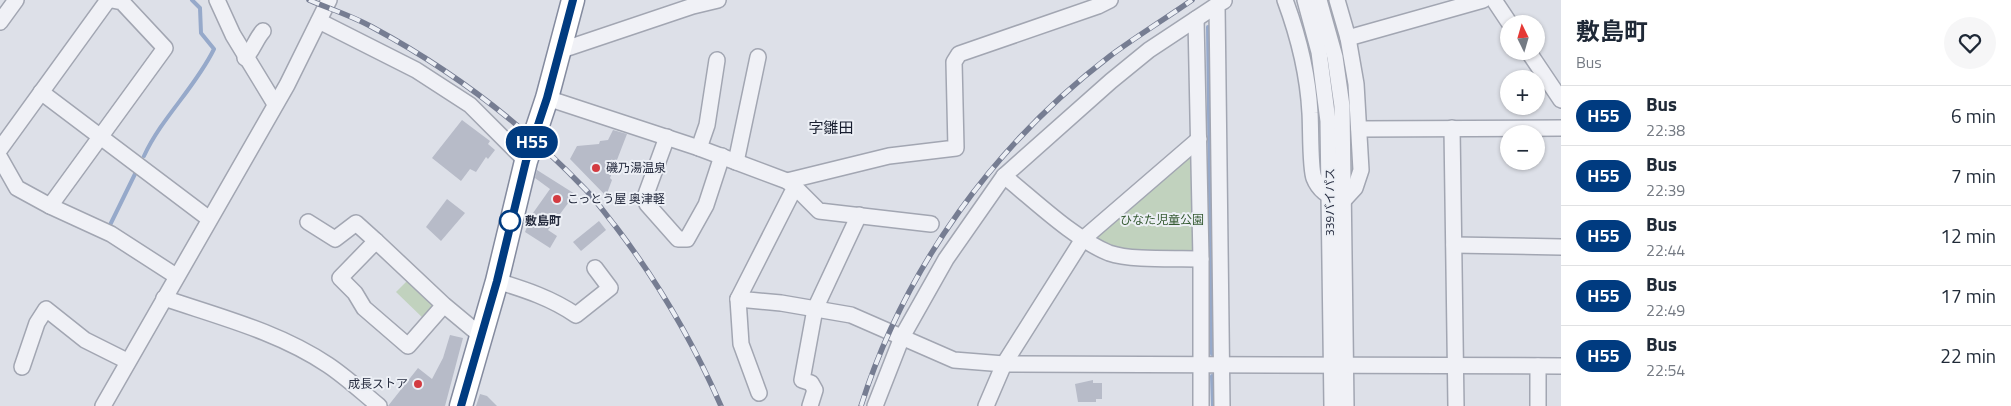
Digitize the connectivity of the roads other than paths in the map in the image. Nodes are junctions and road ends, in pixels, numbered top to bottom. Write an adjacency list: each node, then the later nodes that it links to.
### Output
1 (16, 0): 19 (street)
2 (108, 0): 27 (street)
3 (112, 0): 34 (street)
4 (217, 0): 24 (street)
5 (329, 0): 18 (street)
6 (573, 0): 22 (highway)
7 (718, 0): 22 (street)
8 (1110, 0): 44 (street)
9 (1284, 0): 45 (street)
10 (1305, 0): 45 (street, 339バイパス)
11 (1319, 0): 45 (street)
12 (1337, 0): 21 (street)
13 (1483, 0): 21 (street)
14 (1494, 0): 16 (street)
15 (1221, 3): 17 (street); 68 (street)
16 (1504, 15)
17 (1196, 19): 36 (street); 43 (street)
18 (319, 21): 30 (street); 41 (street)
19 (0, 22)
20 (263, 31): 24 (street)
21 (1348, 38): 31 (street)
22 (559, 51): 28 (highway)
23 (758, 57): 42 (street)
24 (245, 58): 30 (street)
25 (717, 60): 37 (street)
26 (1534, 60): 29 (street)
27 (41, 92): 34 (street); 38 (street)
28 (547, 98): 35 (street); 41 (highway)
29 (1561, 100)
30 (275, 104): 48 (street)
31 (1359, 128): 32 (street); 45 (street)
32 (1452, 128): 33 (street); 53 (street)
33 (1561, 128)
34 (101, 136): 46 (street); 48 (street)
35 (667, 137): 37 (street); 39 (street)
36 (1199, 139): 51 (street); 55 (street)
37 (699, 148): 39 (street)
38 (0, 149)
39 (722, 156): 42 (street)
40 (0, 158): 46 (street)
41 (526, 161): 58 (highway)
42 (736, 162): 44 (street)
43 (1004, 176): 51 (street); 64 (street)
44 (791, 184): 47 (street); 60 (street)
45 (1336, 199): 69 (street)
46 (50, 206): 57 (street)
47 (859, 215): 50 (street); 62 (street)
48 (208, 218): 57 (street)
49 (308, 222): 52 (street)
50 (931, 224)
51 (1083, 239): 55 (street); 66 (street)
52 (376, 241): 61 (street); 61 (street)
53 (1454, 245): 54 (street); 70 (street)
54 (1561, 246)
55 (1201, 259): 67 (street)
56 (596, 268): 58 (street)
57 (176, 276): 59 (street)
58 (497, 281): 63 (highway)
59 (164, 298): 65 (street); 76 (street)
60 (738, 299): 62 (street); 74 (street)
61 (444, 305): 63 (street)
62 (815, 309): 64 (street); 78 (street)
63 (480, 335): 77 (highway)
64 (902, 337): 66 (street); 79 (street)
65 (127, 361): 73 (street); 75 (street)
66 (1004, 364): 67 (street); 80 (street)
67 (1200, 365): 68 (street); 81 (street)
68 (1222, 365): 69 (street); 82 (street)
69 (1339, 365): 70 (street); 83 (street); 84 (street)
70 (1456, 366): 71 (street); 85 (street)
71 (1538, 366): 72 (street); 86 (street)
72 (1561, 366)
73 (22, 367)
74 (759, 393)
75 (102, 406)
76 (379, 406)
77 (461, 406)
78 (810, 406)
79 (875, 406)
80 (986, 406)
81 (1201, 406)
82 (1222, 406)
83 (1332, 406)
84 (1346, 406)
85 (1456, 406)
86 (1538, 406)

